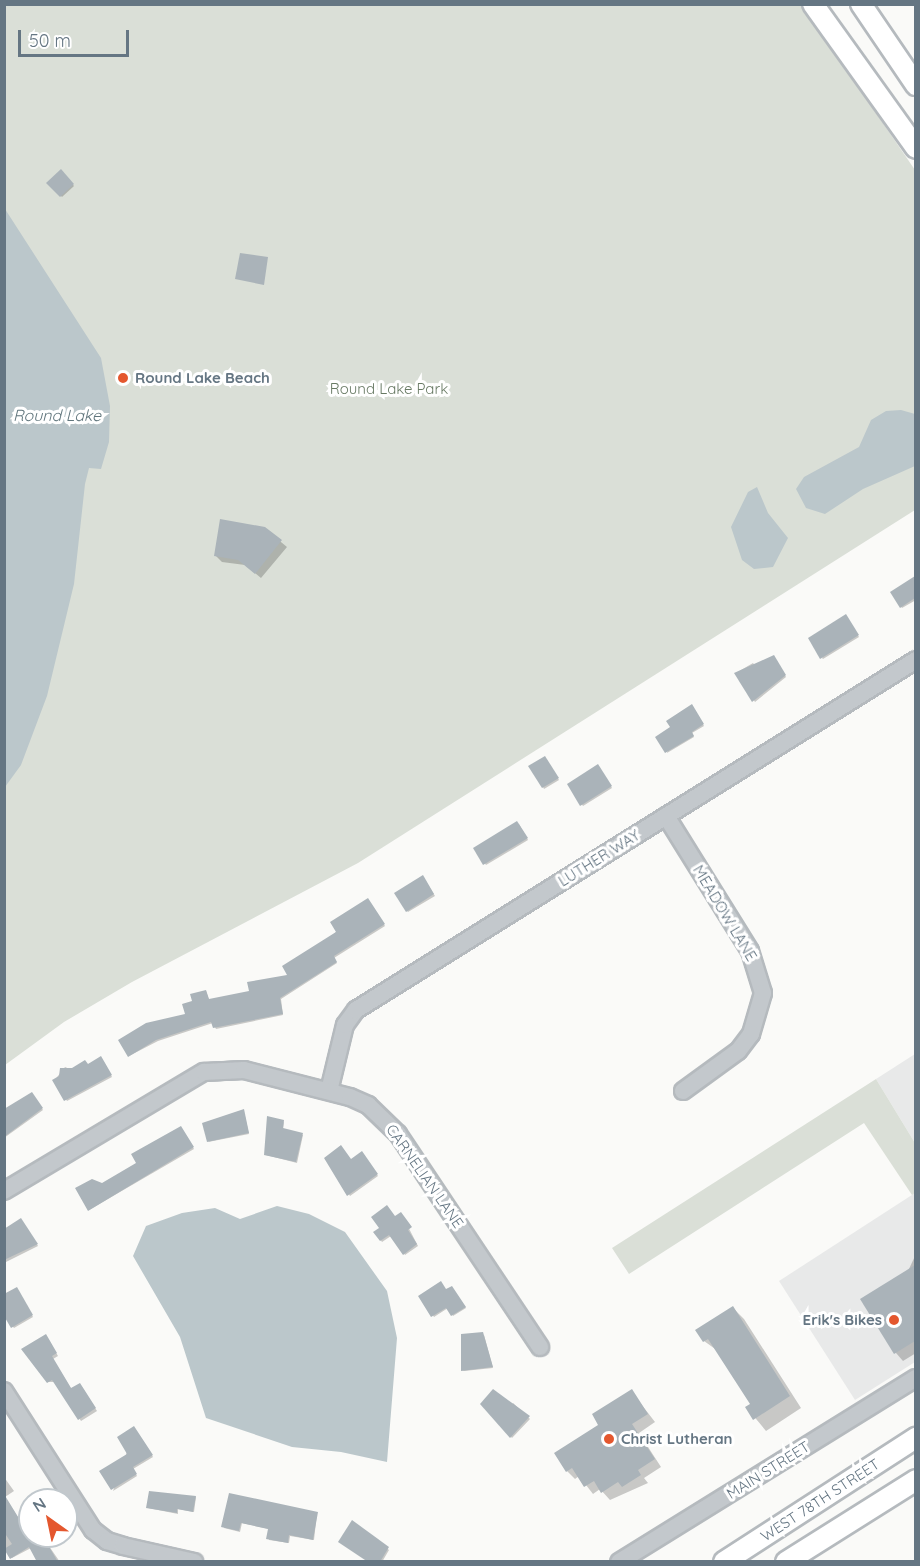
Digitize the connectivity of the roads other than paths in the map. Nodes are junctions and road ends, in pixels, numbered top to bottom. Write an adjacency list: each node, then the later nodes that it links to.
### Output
1 (813, 4): 4 (main road)
2 (861, 4): 3 (main road)
3 (915, 85)
4 (915, 148)
5 (915, 660): 6 (street, LUTHER WAY)
6 (666, 816): 7 (street, LUTHER WAY); 8 (street, MEADOW LANE)
7 (329, 1091): 9 (street, CARNELIAN LANE); 10 (street, CARNELIAN LANE)
8 (683, 1091)
9 (4, 1191)
10 (540, 1347)
11 (915, 1378): 18 (street, MAIN STREET)
12 (6, 1396): 17 (street)
13 (915, 1438): 19 (main road, WEST 78TH STREET)
14 (915, 1480): 16 (main road)
15 (915, 1492): 16 (main road)
16 (831, 1532): 20 (main road)
17 (194, 1562)
18 (619, 1562)
19 (724, 1562)
20 (786, 1562)

